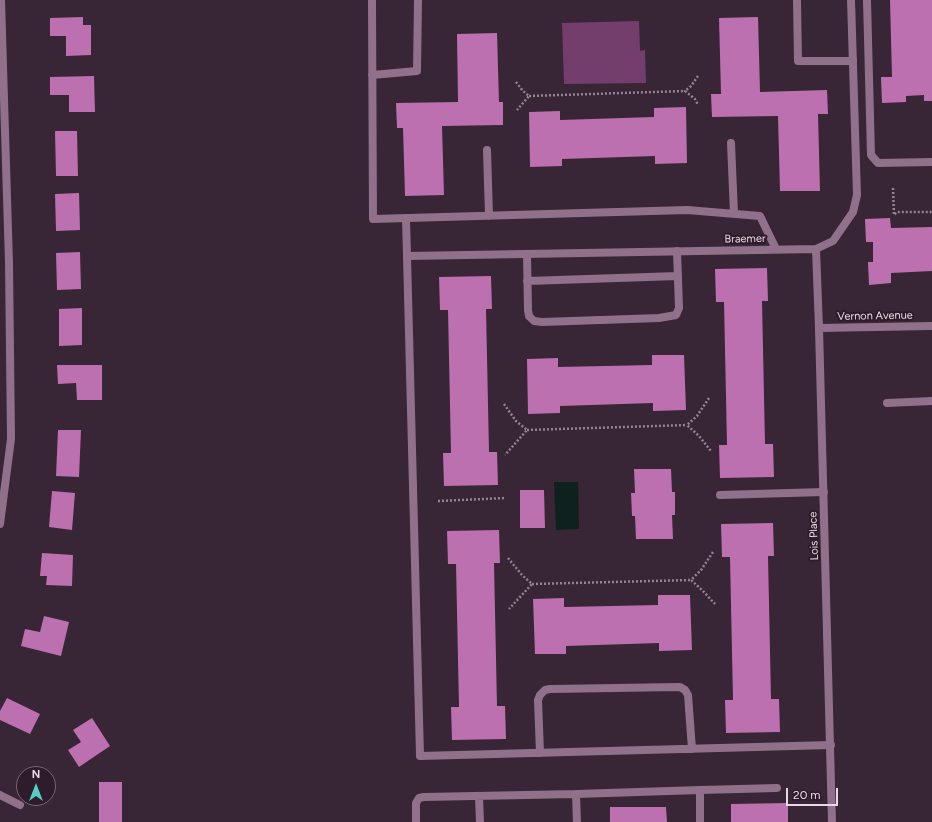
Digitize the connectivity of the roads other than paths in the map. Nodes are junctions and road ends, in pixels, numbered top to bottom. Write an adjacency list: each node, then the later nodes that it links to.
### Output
1 (1, 0): 20 (street)
2 (372, 0): 8 (street)
3 (418, 0): 8 (street)
4 (797, 0): 7 (street)
5 (851, 0): 7 (street, Braemer)
6 (867, 0): 11 (street)
7 (853, 61): 16 (street, Braemer)
8 (372, 76): 14 (street)
9 (731, 143): 12 (street)
10 (487, 150): 13 (street)
11 (932, 162)
12 (734, 214): 13 (street); 15 (street)
13 (489, 216): 14 (street)
14 (406, 218): 19 (street)
15 (776, 249): 16 (street, Braemer); 17 (street, Braemer)
16 (816, 249): 25 (street, Lois Place)
17 (677, 251): 18 (street, Braemer); 22 (street)
18 (527, 254): 19 (street, Braemer); 23 (street)
19 (408, 256): 33 (street)
20 (9, 263): 21 (street); 30 (street)
21 (0, 264)
22 (678, 276): 23 (street); 23 (street)
23 (527, 280)
24 (932, 326): 25 (street, Vernon Avenue)
25 (819, 328): 28 (street, Lois Place)
26 (932, 401): 27 (street)
27 (887, 403)
28 (824, 492): 29 (street); 31 (street, Lois Place)
29 (720, 495)
30 (0, 524)
31 (831, 745): 32 (street); 44 (street, Lois Place)
32 (692, 749): 33 (street); 33 (street)
33 (540, 753)
34 (777, 788): 35 (street)
35 (700, 790): 36 (street); 43 (street)
36 (576, 794): 38 (street); 42 (street)
37 (0, 795): 39 (street)
38 (479, 796): 40 (street); 41 (street)
39 (16, 803)
40 (416, 822)
41 (480, 822)
42 (577, 822)
43 (700, 822)
44 (832, 822)

